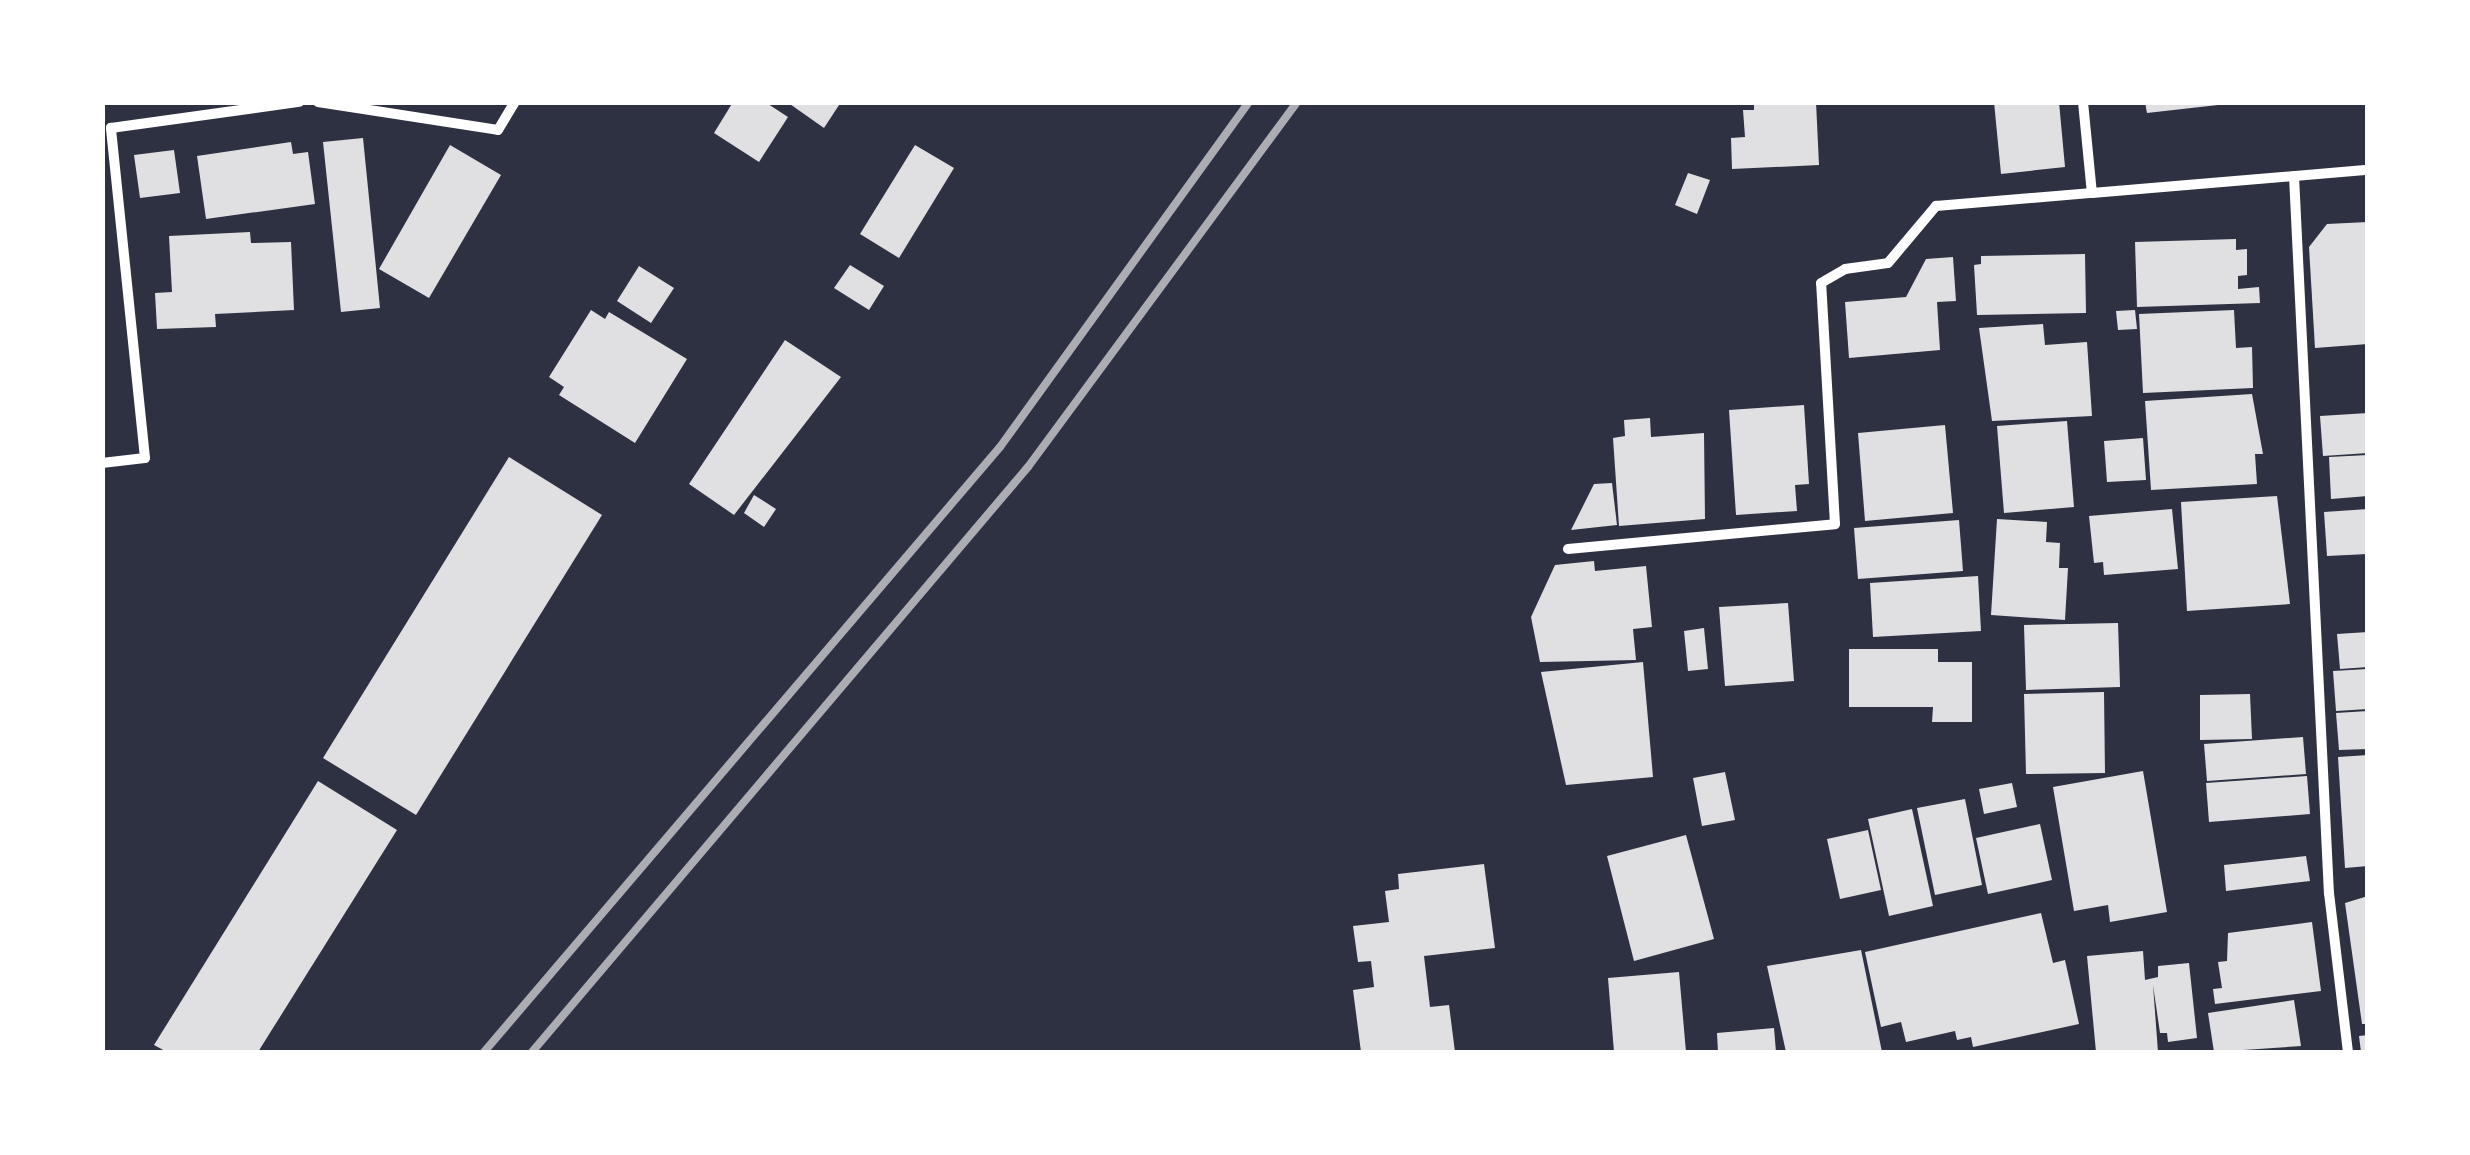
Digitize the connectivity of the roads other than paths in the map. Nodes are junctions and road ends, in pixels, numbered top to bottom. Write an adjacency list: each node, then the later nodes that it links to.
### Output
1 (299, 102): 8 (street)
2 (318, 102): 3 (street)
3 (515, 102)
4 (2083, 102): 7 (street)
5 (2368, 170): 6 (street)
6 (2294, 176): 7 (street); 10 (street)
7 (2092, 193): 9 (street)
8 (102, 462)
9 (1568, 549)
10 (2348, 1052)

